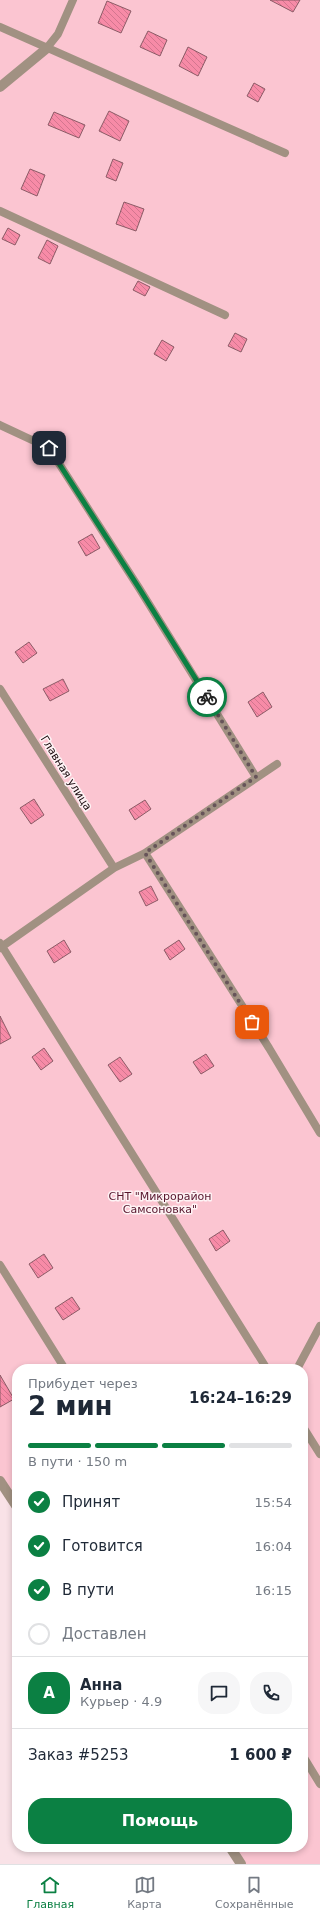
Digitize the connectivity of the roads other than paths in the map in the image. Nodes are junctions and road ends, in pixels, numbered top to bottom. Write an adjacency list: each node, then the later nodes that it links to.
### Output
1 (73, 0): 3 (lane)
2 (0, 28): 3 (lane)
3 (46, 49): 4 (street); 5 (lane)
4 (0, 87)
5 (284, 153)
6 (0, 211): 7 (lane)
7 (225, 315)
8 (0, 426): 11 (lane)
9 (0, 689): 13 (lane, Главная улица)
10 (277, 764): 11 (lane)
11 (256, 777): 12 (lane)
12 (145, 853): 13 (lane); 15 (lane)
13 (114, 868): 14 (lane)
14 (1, 946): 19 (lane)
15 (320, 1133)
16 (0, 1265): 18 (lane)
17 (320, 1326): 20 (lane)
18 (62, 1364)
19 (264, 1364)
20 (300, 1364)
21 (308, 1434): 22 (lane)
22 (320, 1454)
23 (0, 1481): 24 (street)
24 (12, 1499)
25 (308, 1764): 26 (lane)
26 (320, 1784)
27 (233, 1852): 28 (street)
28 (241, 1864)

